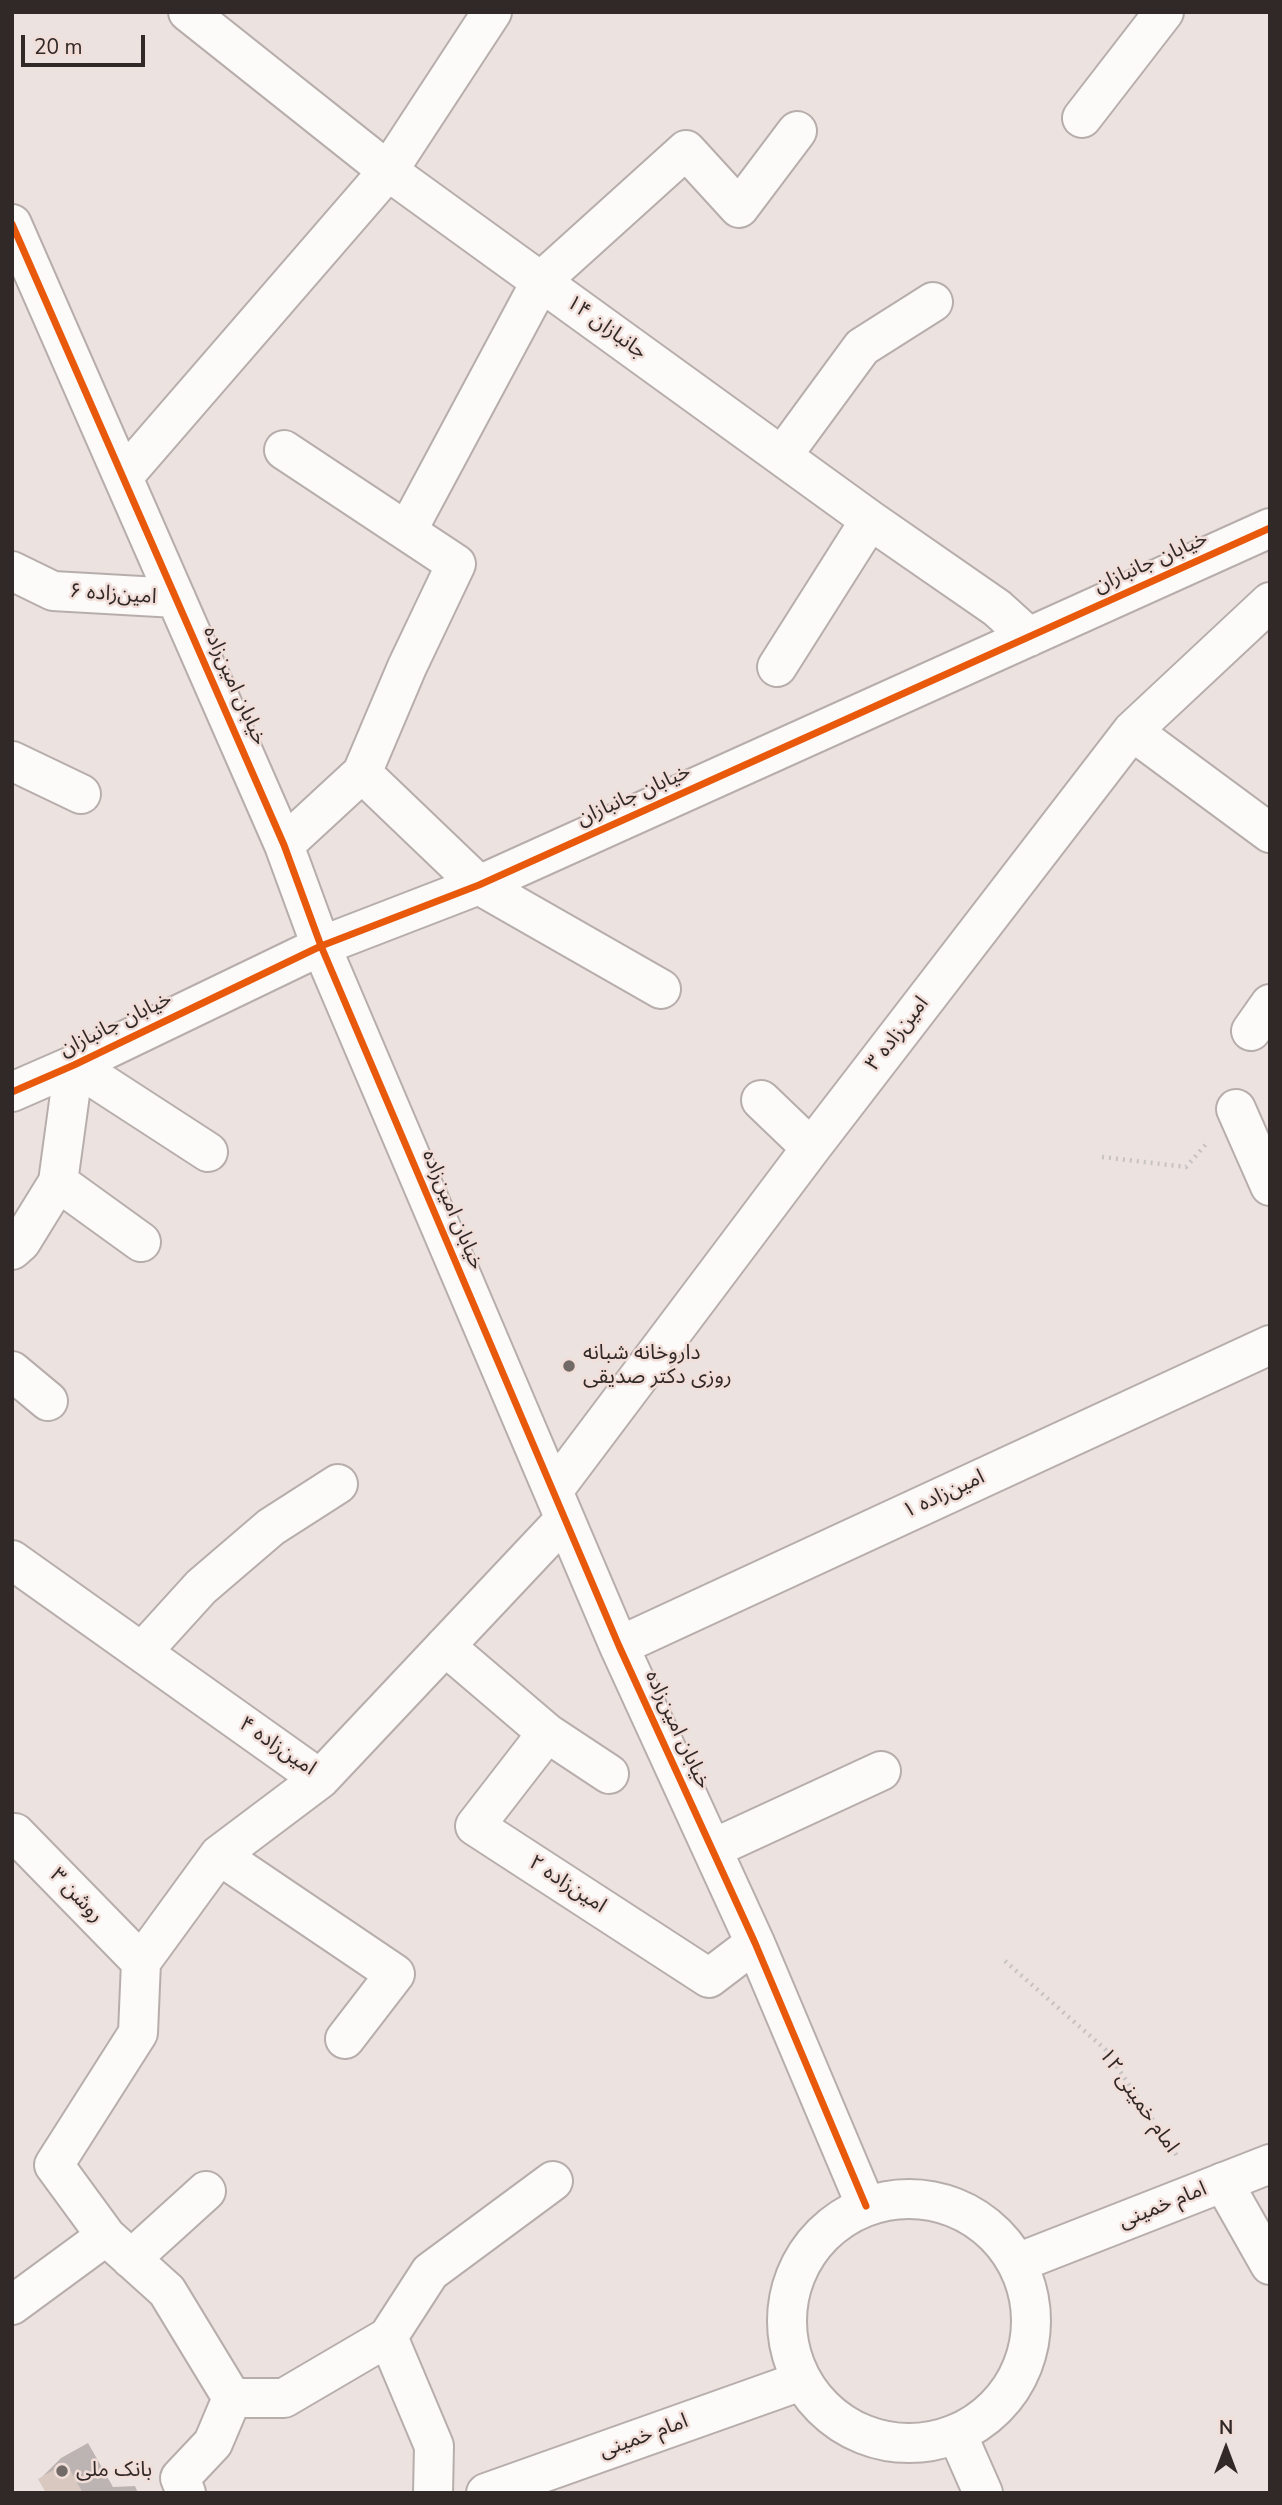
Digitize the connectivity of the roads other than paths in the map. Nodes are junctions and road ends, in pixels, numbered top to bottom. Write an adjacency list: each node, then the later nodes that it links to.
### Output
1 (188, 12): 6 (street, جانبازان ۱۴)
2 (492, 12): 6 (street)
3 (1164, 12): 4 (street)
4 (1082, 118)
5 (797, 131): 8 (street)
6 (388, 171): 8 (street, جانبازان ۱۴); 12 (street)
7 (12, 224): 12 (street, خیابان امین‌زاده)
8 (541, 281): 11 (street, جانبازان ۱۴); 15 (street)
9 (933, 302): 11 (street)
10 (284, 450): 15 (street)
11 (782, 456): 13 (street, جانبازان ۱۴)
12 (123, 477): 17 (street, خیابان امین‌زاده)
13 (870, 520): 19 (street, جانبازان ۱۴); 20 (street)
14 (1269, 530): 19 (street, خیابان جانبازان)
15 (407, 531): 23 (street)
16 (12, 571): 17 (street, امین‌زاده ۶)
17 (176, 598): 26 (street, خیابان امین‌زاده)
18 (1270, 602): 21 (street, امین‌زاده ۳)
19 (1029, 638): 27 (street, خیابان جانبازان)
20 (778, 667)
21 (1132, 731): 25 (street); 34 (street, امین‌زاده ۳)
22 (12, 761): 24 (street)
23 (362, 773): 26 (street); 27 (street)
24 (81, 794)
25 (1270, 833)
26 (284, 845): 28 (street, خیابان امین‌زاده)
27 (479, 885): 28 (street, خیابان جانبازان); 29 (street)
28 (321, 946): 30 (street, خیابان جانبازان); 44 (street, خیابان امین‌زاده)
29 (661, 989)
30 (74, 1065): 31 (street, خیابان جانبازان); 35 (street); 36 (street)
31 (12, 1092)
32 (761, 1100): 34 (street)
33 (1236, 1109): 37 (street)
34 (811, 1148): 44 (street, امین‌زاده ۳)
35 (208, 1152)
36 (58, 1182): 38 (street); 39 (street)
37 (1270, 1186)
38 (141, 1241)
39 (12, 1250)
40 (1270, 1345): 47 (street, امین‌زاده ۱)
41 (12, 1371): 42 (street)
42 (48, 1401)
43 (338, 1484): 48 (street)
44 (559, 1505): 46 (street, امین‌زاده ۴); 47 (street, خیابان امین‌زاده)
45 (12, 1560): 48 (street, امین‌زاده ۴)
46 (445, 1646): 49 (street); 52 (street, امین‌زاده ۴)
47 (619, 1646): 54 (street, خیابان امین‌زاده)
48 (142, 1652): 52 (street, امین‌زاده ۴)
49 (547, 1732): 51 (street); 56 (street, امین‌زاده ۲)
50 (881, 1771): 54 (street)
51 (609, 1774)
52 (320, 1779): 55 (street)
53 (12, 1837): 57 (street, روشن ۳)
54 (712, 1849): 56 (street, خیابان امین‌زاده)
55 (219, 1855): 57 (street); 58 (street)
56 (755, 1943): 63 (street, خیابان امین‌زاده)
57 (141, 1962): 64 (street)
58 (345, 2039)
59 (1270, 2164): 61 (street, امام خمینی)
60 (553, 2181): 68 (street)
61 (1212, 2187): 65 (street, امام خمینی); 66 (street)
62 (206, 2191): 64 (street)
63 (866, 2206): 65 (street); 69 (street)
64 (119, 2248): 67 (street); 70 (street)
65 (1017, 2263): 71 (street)
66 (1270, 2265)
67 (12, 2305)
68 (388, 2337): 70 (street); 73 (street)
69 (801, 2381): 71 (street); 74 (street, امام خمینی)
70 (232, 2398): 72 (street)
71 (957, 2434): 75 (street)
72 (186, 2493)
73 (433, 2493)
74 (486, 2493)
75 (983, 2493)

